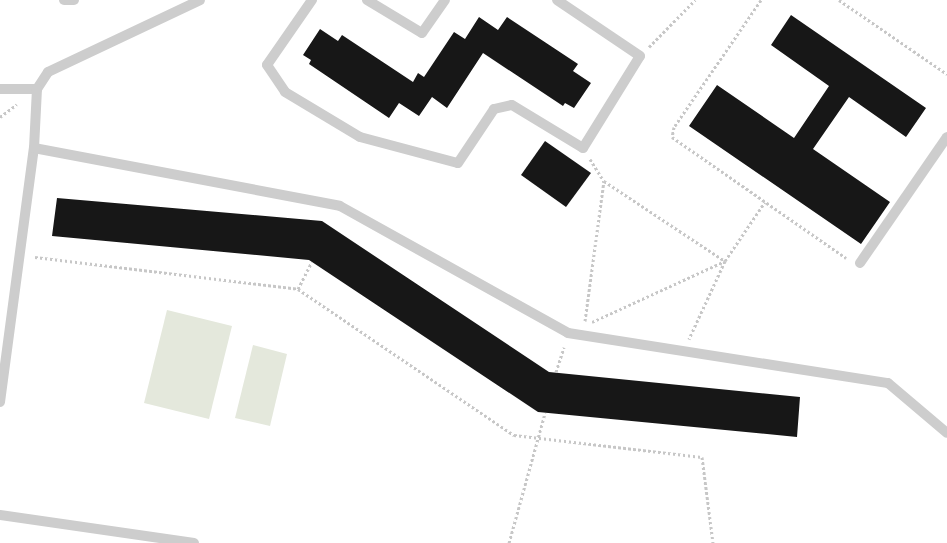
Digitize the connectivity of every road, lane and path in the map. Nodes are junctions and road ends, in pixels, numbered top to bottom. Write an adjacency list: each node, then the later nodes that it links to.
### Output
1 (64, 0): 2 (lane)
2 (74, 0)
3 (200, 0): 14 (lane)
4 (312, 0): 17 (lane)
5 (367, 0): 6 (lane)
6 (445, 0)
7 (557, 0): 11 (lane)
8 (695, 0): 11 (path)
9 (761, 0): 19 (path)
10 (839, 0): 12 (path)
11 (640, 56): 17 (lane)
12 (947, 74)
13 (0, 89): 14 (lane)
14 (37, 89): 16 (lane)
15 (947, 137): 23 (lane)
16 (34, 148): 20 (lane); 25 (lane)
17 (583, 148): 18 (path)
18 (604, 181): 21 (path); 21 (path)
19 (765, 202): 21 (path); 23 (path)
20 (20, 255): 24 (path); 28 (lane)
21 (725, 261): 26 (path)
22 (312, 262): 24 (path)
23 (860, 263)
24 (298, 289): 31 (path)
25 (568, 333): 26 (lane); 27 (path)
26 (683, 351): 30 (lane)
27 (556, 372)
28 (0, 402)
29 (545, 413): 31 (path)
30 (947, 433)
31 (537, 440): 34 (path); 35 (path)
32 (0, 515): 33 (lane)
33 (194, 543)
34 (509, 543)
35 (713, 543)

